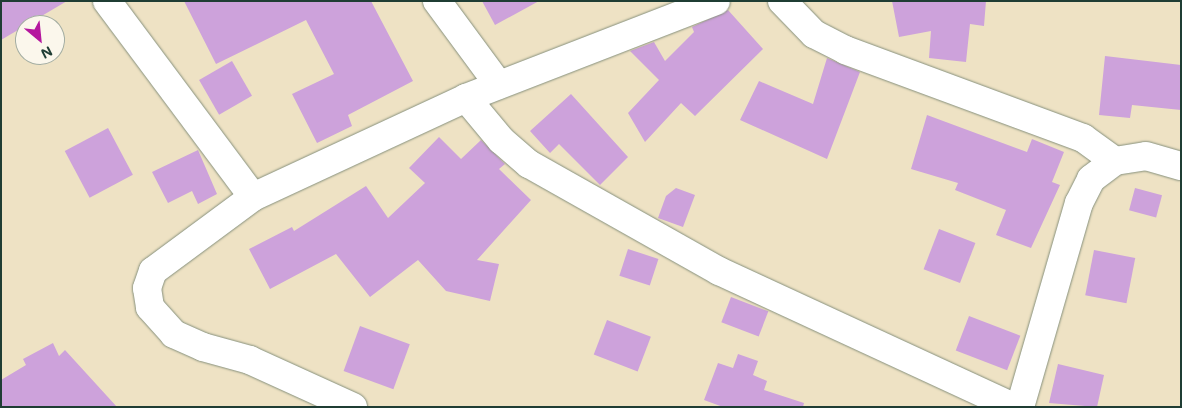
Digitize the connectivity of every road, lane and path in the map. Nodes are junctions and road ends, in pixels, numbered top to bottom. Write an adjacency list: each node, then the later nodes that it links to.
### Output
1 (108, 1): 9 (street)
2 (437, 1): 5 (street)
3 (716, 1): 5 (street)
4 (782, 1): 7 (street)
5 (499, 85): 6 (street)
6 (466, 98): 9 (street); 11 (street)
7 (1115, 161): 8 (street); 12 (street)
8 (1181, 166)
9 (253, 197): 10 (street)
10 (353, 407)
11 (1014, 407)
12 (1020, 407)

